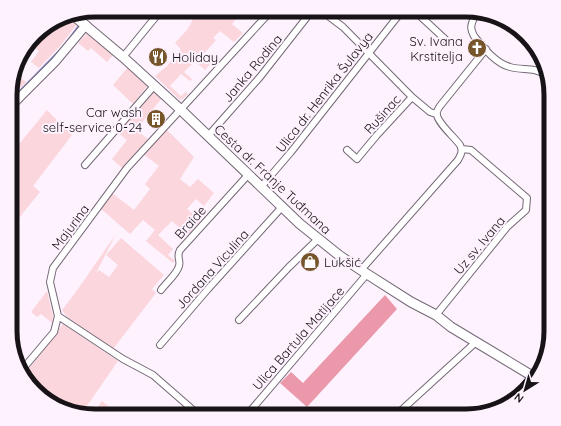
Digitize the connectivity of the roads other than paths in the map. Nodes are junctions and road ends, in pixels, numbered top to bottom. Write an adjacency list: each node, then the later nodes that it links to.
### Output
1 (156, 17): 13 (street)
2 (265, 17): 18 (street, Majurina)
3 (307, 17): 20 (street, Janka Rodina)
4 (330, 17): 12 (street)
5 (397, 17): 12 (street, Ulica dr. Henrika Šulavya)
6 (421, 17): 10 (street)
7 (474, 18): 11 (street)
8 (79, 19): 9 (main road, Cesta dr. Franje Tuđmana)
9 (86, 25): 13 (main road, Cesta dr. Franje Tuđmana); 17 (street)
10 (446, 40)
11 (486, 50): 14 (street); 19 (street)
12 (368, 53): 16 (street); 25 (street, Ulica dr. Henrika Šulavya)
13 (123, 57): 15 (main road, Cesta dr. Franje Tuđmana)
14 (541, 73)
15 (154, 86): 18 (main road, Cesta dr. Franje Tuđmana); 23 (street)
16 (412, 97): 19 (street, Rušinac); 22 (street, Rušinac)
17 (17, 100)
18 (180, 109): 20 (main road, Cesta dr. Franje Tuđmana); 31 (street, Majurina)
19 (436, 114): 21 (street, Uz sv. Ivana)
20 (208, 136): 24 (main road, Cesta dr. Franje Tuđmana)
21 (462, 149): 28 (street); 30 (street, Uz sv. Ivana)
22 (347, 150)
23 (85, 164)
24 (248, 175): 25 (main road, Cesta dr. Franje Tuđmana); 29 (street, Braide)
25 (261, 187): 26 (main road, Cesta dr. Franje Tuđmana)
26 (282, 207): 27 (main road, Cesta dr. Franje Tuđmana); 34 (street, Jordana Viculina)
27 (318, 239): 28 (main road, Cesta dr. Franje Tuđmana); 32 (street)
28 (364, 272): 30 (main road, Cesta dr. Franje Tuđmana); 38 (street, Ulica Bartula Matijace)
29 (161, 290)
30 (436, 315): 33 (main road, Cesta dr. Franje Tuđmana)
31 (58, 316): 35 (street); 37 (street)
32 (239, 320)
33 (476, 342): 36 (main road, Cesta dr. Franje Tuđmana); 39 (street)
34 (160, 345)
35 (26, 366)
36 (530, 375)
37 (192, 409)
38 (252, 409)
39 (403, 409)

